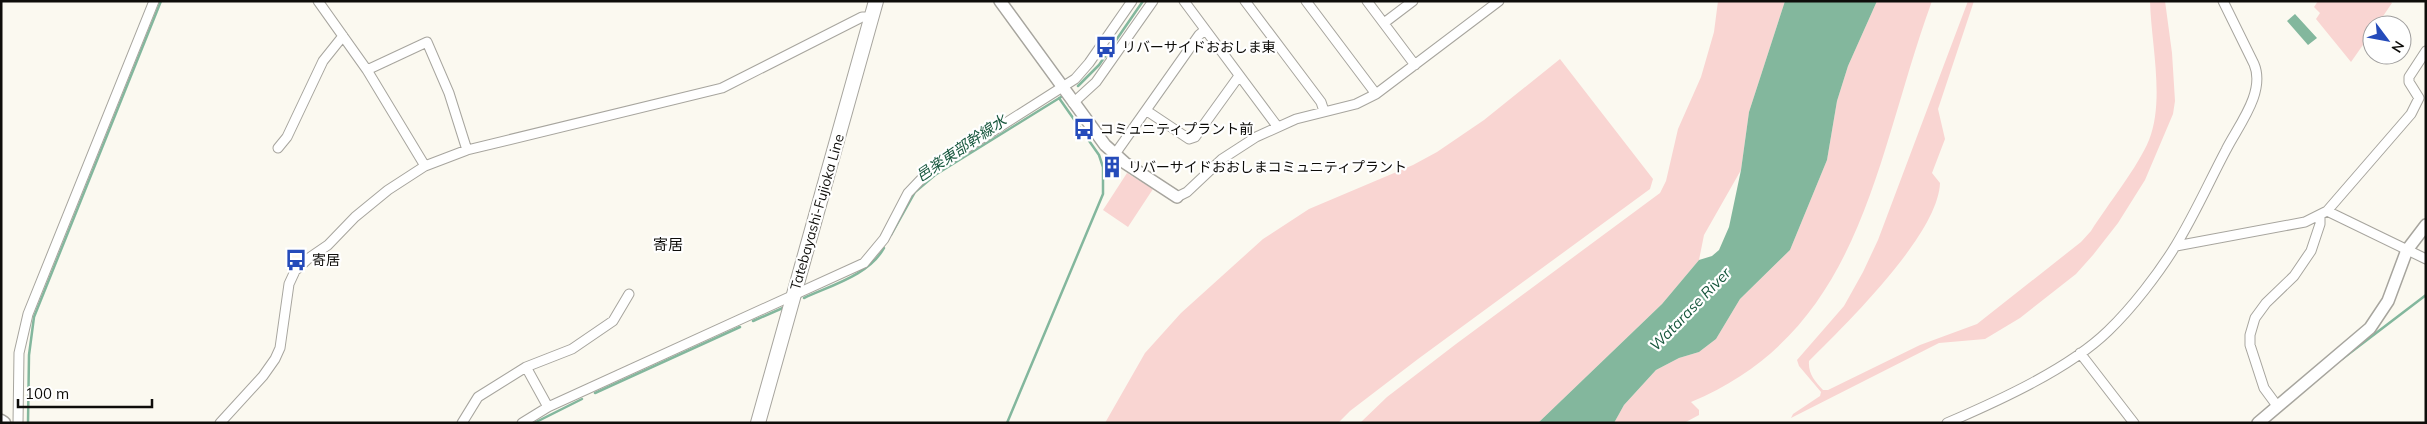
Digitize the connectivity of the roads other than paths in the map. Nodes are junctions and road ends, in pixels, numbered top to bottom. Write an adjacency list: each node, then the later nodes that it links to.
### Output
1 (154, 1): 44 (street)
2 (318, 1): 17 (street)
3 (876, 1): 14 (main road, Tatebayashi-Fujioka Line)
4 (1000, 1): 22 (street)
5 (1132, 1): 22 (street)
6 (1153, 1): 24 (street)
7 (1184, 1): 16 (street)
8 (1245, 1): 26 (street)
9 (1306, 1): 23 (street)
10 (1367, 1): 15 (street)
11 (1413, 1): 15 (street)
12 (1499, 1): 19 (street)
13 (2223, 1): 35 (street)
14 (871, 17): 29 (street); 39 (main road, Tatebayashi-Fujioka Line)
15 (1384, 23): 19 (street)
16 (1205, 30): 21 (street); 25 (street)
17 (343, 36): 20 (street); 28 (street)
18 (2426, 51): 33 (street)
19 (1415, 65): 23 (street)
20 (367, 70): 29 (street); 31 (street)
21 (1239, 76): 25 (street); 27 (street)
22 (1062, 88): 24 (street); 39 (street)
23 (1376, 94): 26 (street)
24 (1073, 103): 30 (street)
25 (1146, 111): 30 (street)
26 (1324, 111): 27 (street)
27 (1277, 126): 32 (street)
28 (278, 148)
29 (467, 150): 31 (street)
30 (1115, 154): 32 (street)
31 (425, 166): 45 (street)
32 (1177, 197)
33 (2324, 213): 35 (street); 36 (street); 43 (street)
34 (2426, 225): 36 (street)
35 (2176, 246): 40 (street)
36 (2407, 250): 37 (street); 43 (street)
37 (2426, 258)
38 (629, 294): 41 (street)
39 (794, 294): 42 (street); 48 (main road, Tatebayashi-Fujioka Line)
40 (2080, 353): 49 (street); 50 (street)
41 (526, 367): 42 (street); 46 (street)
42 (548, 407): 47 (street)
43 (2278, 407): 51 (street)
44 (18, 423)
45 (220, 423)
46 (462, 423)
47 (522, 423)
48 (758, 423)
49 (1947, 423)
50 (2134, 423)
51 (2258, 423)

